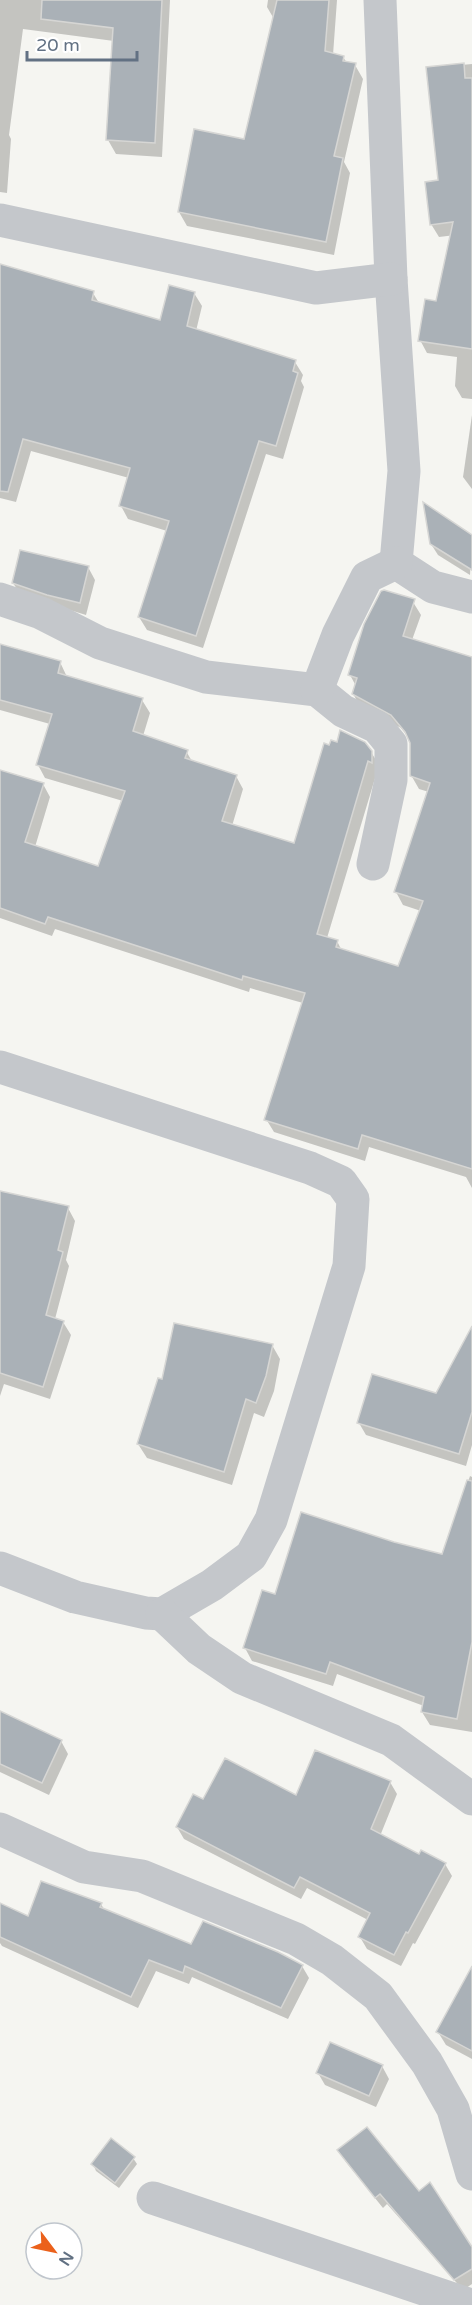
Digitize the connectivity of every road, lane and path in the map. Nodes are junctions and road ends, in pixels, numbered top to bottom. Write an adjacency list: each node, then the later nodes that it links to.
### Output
1 (380, 0): 3 (street)
2 (0, 220): 3 (street)
3 (391, 279): 4 (street)
4 (396, 563): 5 (street); 7 (street)
5 (472, 597)
6 (0, 599): 7 (street)
7 (317, 690): 8 (street)
8 (373, 864)
9 (0, 1067): 11 (street)
10 (0, 1568): 11 (street)
11 (162, 1614): 12 (street)
12 (472, 1799)
13 (0, 1829): 14 (street)
14 (472, 2174)
15 (153, 2198): 16 (street)
16 (471, 2305)

